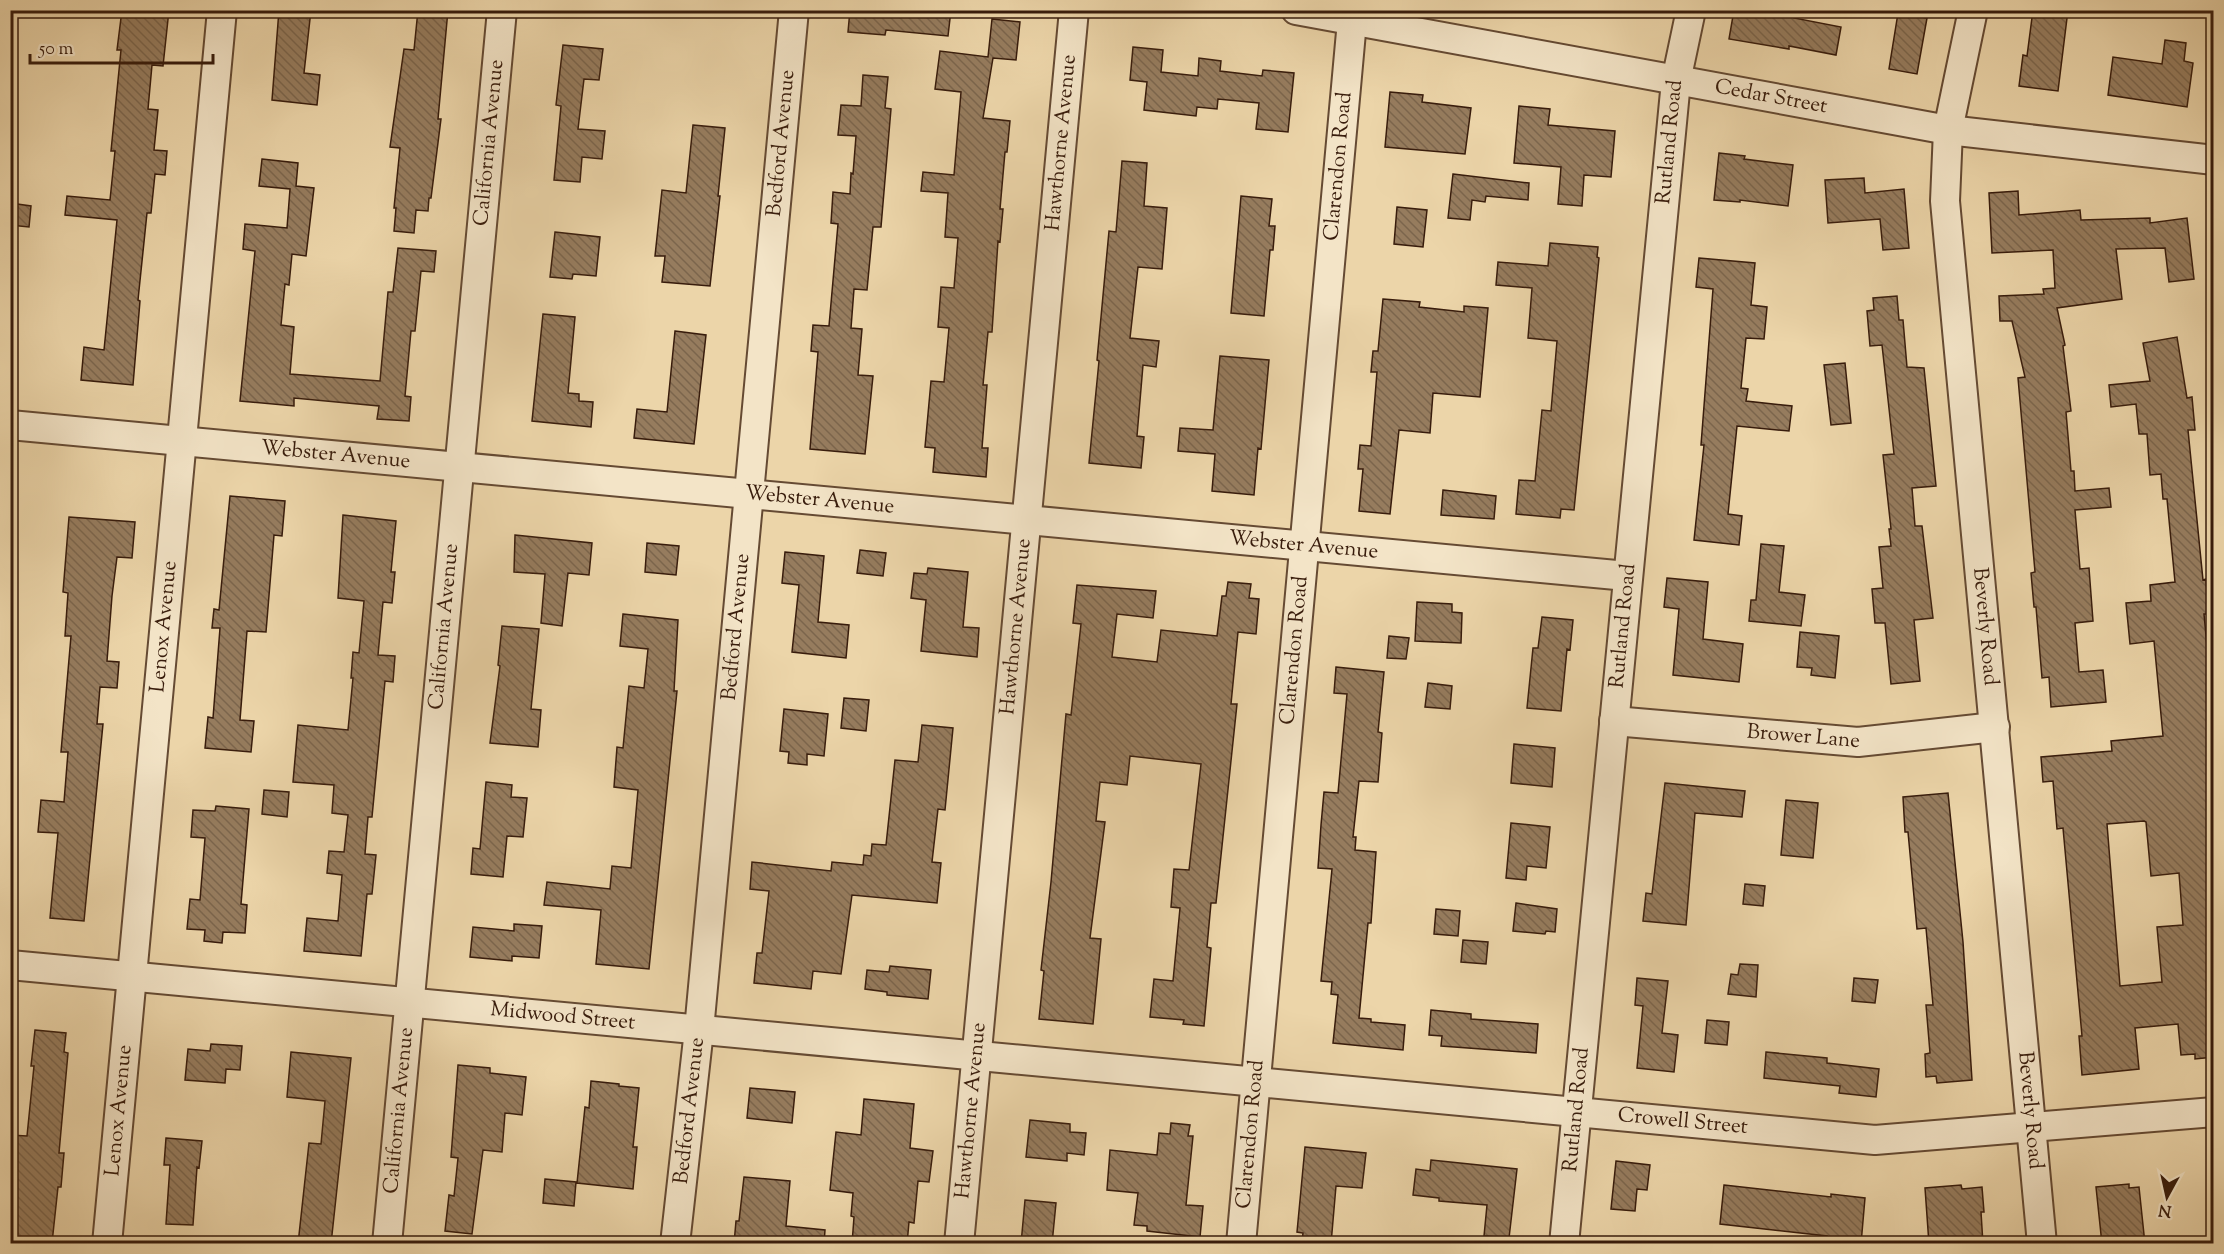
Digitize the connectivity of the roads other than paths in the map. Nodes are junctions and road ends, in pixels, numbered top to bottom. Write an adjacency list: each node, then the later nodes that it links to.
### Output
1 (222, 10): 13 (street, Lenox Avenue)
2 (502, 10): 14 (street, California Avenue)
3 (794, 10): 15 (street, Bedford Avenue)
4 (1074, 10): 16 (street, Hawthorne Avenue)
5 (1691, 10): 9 (street, Rutland Road)
6 (1973, 10): 10 (street, Beverly Road)
7 (1314, 12): 8 (street, Cedar Street)
8 (1352, 21): 9 (street, Cedar Street); 17 (street, Clarendon Road)
9 (1676, 81): 10 (street, Cedar Street); 18 (street, Rutland Road)
10 (1948, 130): 11 (street, Cedar Street); 20 (street, Beverly Road)
11 (2214, 160)
12 (10, 425): 13 (street, Webster Avenue)
13 (181, 441): 14 (street, Webster Avenue); 22 (street, Lenox Avenue)
14 (460, 467): 15 (street, Webster Avenue); 23 (street, California Avenue)
15 (748, 494): 16 (street, Webster Avenue); 24 (street, Bedford Avenue)
16 (1026, 520): 17 (street, Webster Avenue); 25 (street, Hawthorne Avenue)
17 (1305, 546): 18 (street, Webster Avenue); 27 (street, Clarendon Road)
18 (1627, 576): 19 (street, Rutland Road)
19 (1614, 721): 20 (street, Brower Lane); 29 (street, Rutland Road)
20 (1995, 727): 30 (street, Beverly Road)
21 (10, 965): 22 (street, Midwood Street)
22 (131, 977): 23 (street, Midwood Street); 31 (street, Lenox Avenue)
23 (409, 1003): 24 (street, Midwood Street); 32 (street, California Avenue)
24 (699, 1030): 25 (street, Midwood Street); 33 (street, Bedford Avenue)
25 (977, 1056): 26 (street, Midwood Street); 34 (street, Hawthorne Avenue)
26 (1115, 1069): 27 (street, Crowell Street)
27 (1255, 1082): 29 (street, Crowell Street); 35 (street, Clarendon Road)
28 (2214, 1112): 30 (street, Crowell Street)
29 (1577, 1113): 30 (street, Crowell Street); 36 (street, Rutland Road)
30 (2031, 1128): 37 (street, Beverly Road)
31 (106, 1244)
32 (387, 1244)
33 (675, 1244)
34 (959, 1244)
35 (1241, 1244)
36 (1564, 1244)
37 (2042, 1244)

